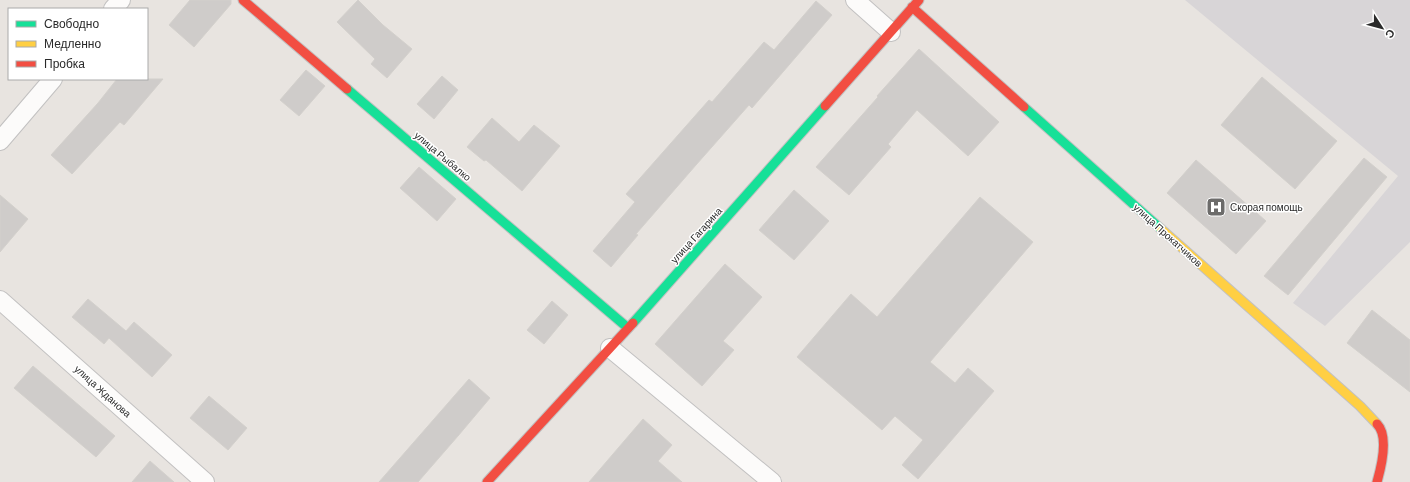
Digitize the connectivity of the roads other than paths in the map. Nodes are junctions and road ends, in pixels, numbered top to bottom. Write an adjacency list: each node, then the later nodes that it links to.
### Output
1 (121, 0): 6 (street)
2 (243, 0): 11 (street, улица Рыбалко)
3 (855, 0): 7 (street)
4 (919, 0): 5 (street, улица Гагарина)
5 (912, 7): 7 (street, улица Гагарина); 16 (street, улица Прокатчиков)
6 (114, 8)
7 (891, 32): 11 (street, улица Гагарина)
8 (52, 80): 9 (street)
9 (0, 141)
10 (0, 300): 13 (street, улица Жданова)
11 (628, 328): 12 (street, улица Гагарина)
12 (610, 348): 14 (street, улица Гагарина); 15 (street)
13 (205, 482)
14 (487, 482)
15 (772, 482)
16 (1377, 482)

